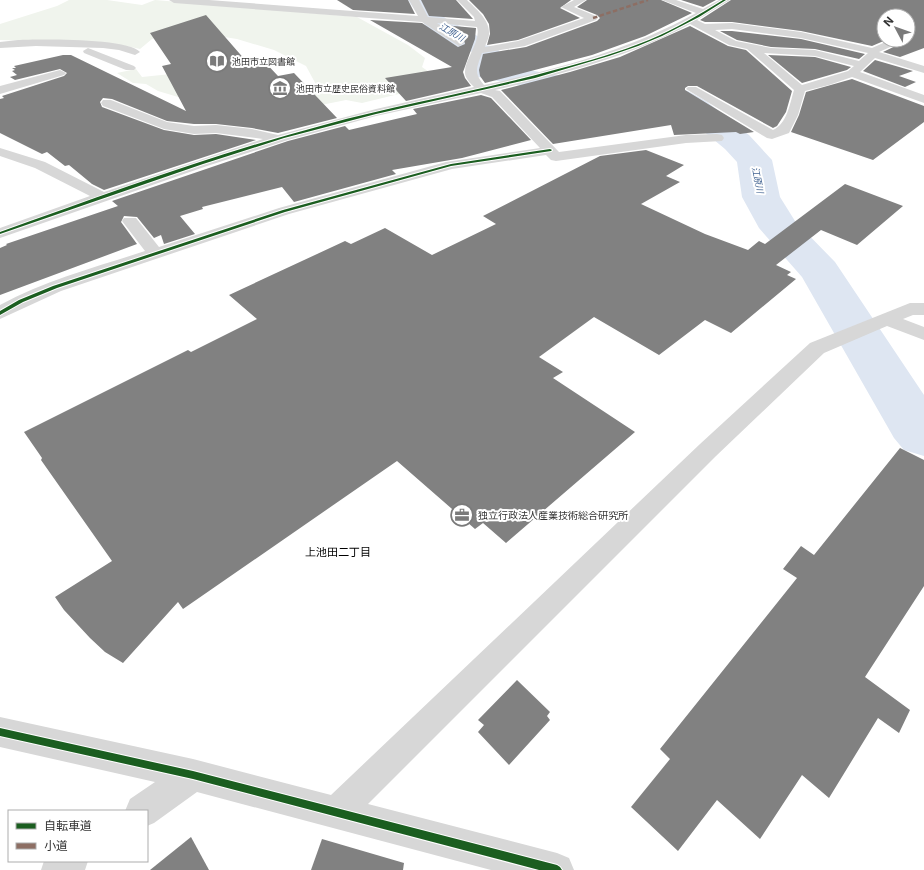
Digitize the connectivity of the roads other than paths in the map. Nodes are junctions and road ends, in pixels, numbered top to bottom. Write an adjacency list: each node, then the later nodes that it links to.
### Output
1 (181, 0): 8 (street)
2 (414, 0): 10 (street)
3 (462, 0): 12 (street)
4 (581, 0): 16 (street)
5 (667, 0): 9 (street)
6 (725, 0): 9 (street)
7 (335, 2): 8 (street)
8 (322, 13): 10 (street)
9 (704, 13): 11 (street)
10 (431, 20): 12 (street); 15 (street)
11 (690, 21): 13 (street); 28 (street)
12 (481, 24): 14 (street)
13 (704, 27): 19 (street); 23 (street)
14 (484, 34): 16 (street); 21 (street)
15 (459, 43)
16 (516, 43): 21 (street)
17 (72, 44): 18 (street); 22 (street); 24 (street)
18 (0, 45)
19 (748, 46): 25 (street); 30 (street)
20 (879, 48): 23 (street)
21 (478, 50): 28 (street)
22 (135, 52)
23 (873, 52): 25 (street); 26 (street)
24 (130, 68)
25 (856, 68): 30 (street); 32 (street)
26 (924, 70)
27 (61, 73): 31 (street)
28 (481, 89): 37 (street); 38 (street)
29 (692, 89): 34 (street)
30 (800, 89): 34 (street)
31 (0, 90)
32 (924, 99)
33 (107, 103): 37 (street)
34 (772, 135): 36 (street)
35 (717, 138): 38 (street)
36 (752, 138)
37 (276, 139): 40 (street)
38 (550, 150): 43 (street)
39 (0, 152): 40 (street)
40 (103, 197): 42 (street)
41 (130, 221): 43 (street)
42 (0, 233)
43 (156, 254): 45 (street)
44 (924, 309): 46 (street)
45 (0, 313)
46 (887, 319): 47 (street); 51 (street)
47 (924, 334)
48 (0, 732): 49 (street)
49 (194, 775): 50 (street); 51 (street)
50 (143, 810)
51 (336, 813): 54 (street)
52 (70, 862): 53 (street)
53 (58, 870)
54 (557, 870)

